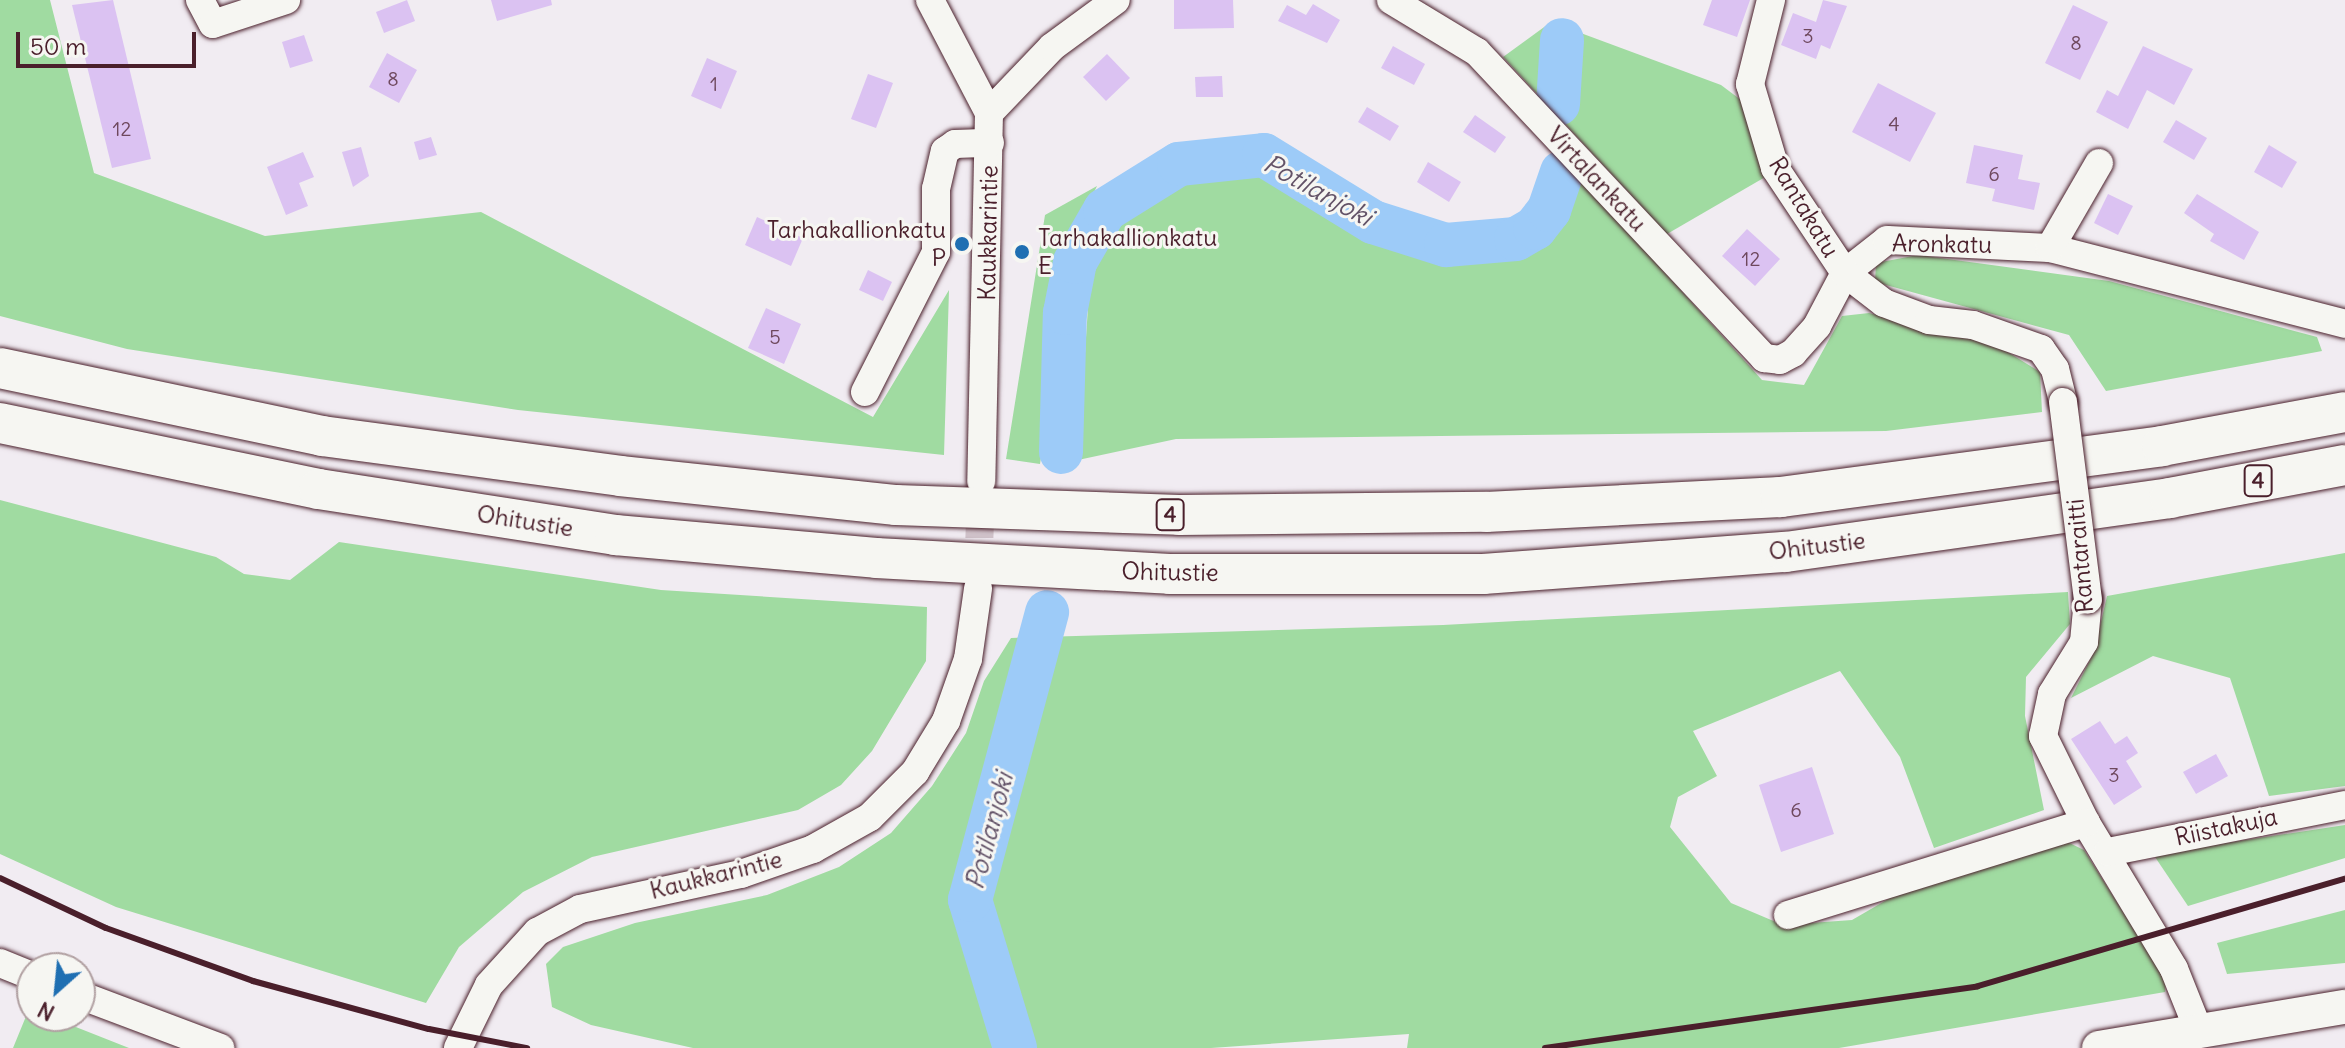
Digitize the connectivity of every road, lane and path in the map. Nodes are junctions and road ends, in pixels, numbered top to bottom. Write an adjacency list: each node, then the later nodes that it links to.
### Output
1 (200, 0): 2 (street)
2 (286, 0)
3 (930, 0): 7 (street, Kaukkarintie)
4 (1116, 0): 7 (street)
5 (1391, 0): 13 (street, Virtalankatu)
6 (1771, 0): 11 (street, Rantakatu)
7 (989, 113): 8 (street, Kaukkarintie)
8 (990, 143): 15 (street); 19 (street, Kaukkarintie)
9 (2099, 163): 10 (street)
10 (2050, 248): 11 (street, Aronkatu); 12 (street, Aronkatu)
11 (1845, 273): 13 (street, Aronkatu); 22 (street, Rantaraitti, bridge)
12 (2345, 324)
13 (1793, 353)
14 (0, 368): 16 (highway, 4)
15 (865, 392)
16 (2345, 412)
17 (0, 423): 18 (highway, Ohitustie / 4)
18 (2345, 465)
19 (981, 481)
20 (978, 589): 29 (street, Kaukkarintie)
21 (2345, 805): 23 (street, Riistakuja)
22 (2086, 823): 23 (street, Rantaraitti); 24 (street)
23 (2108, 852): 27 (street, Rantaraitti)
24 (1788, 915)
25 (96, 1001): 28 (street)
26 (2345, 1007): 27 (main road)
27 (2198, 1029): 30 (main road)
28 (220, 1048)
29 (458, 1048)
30 (2099, 1048)

